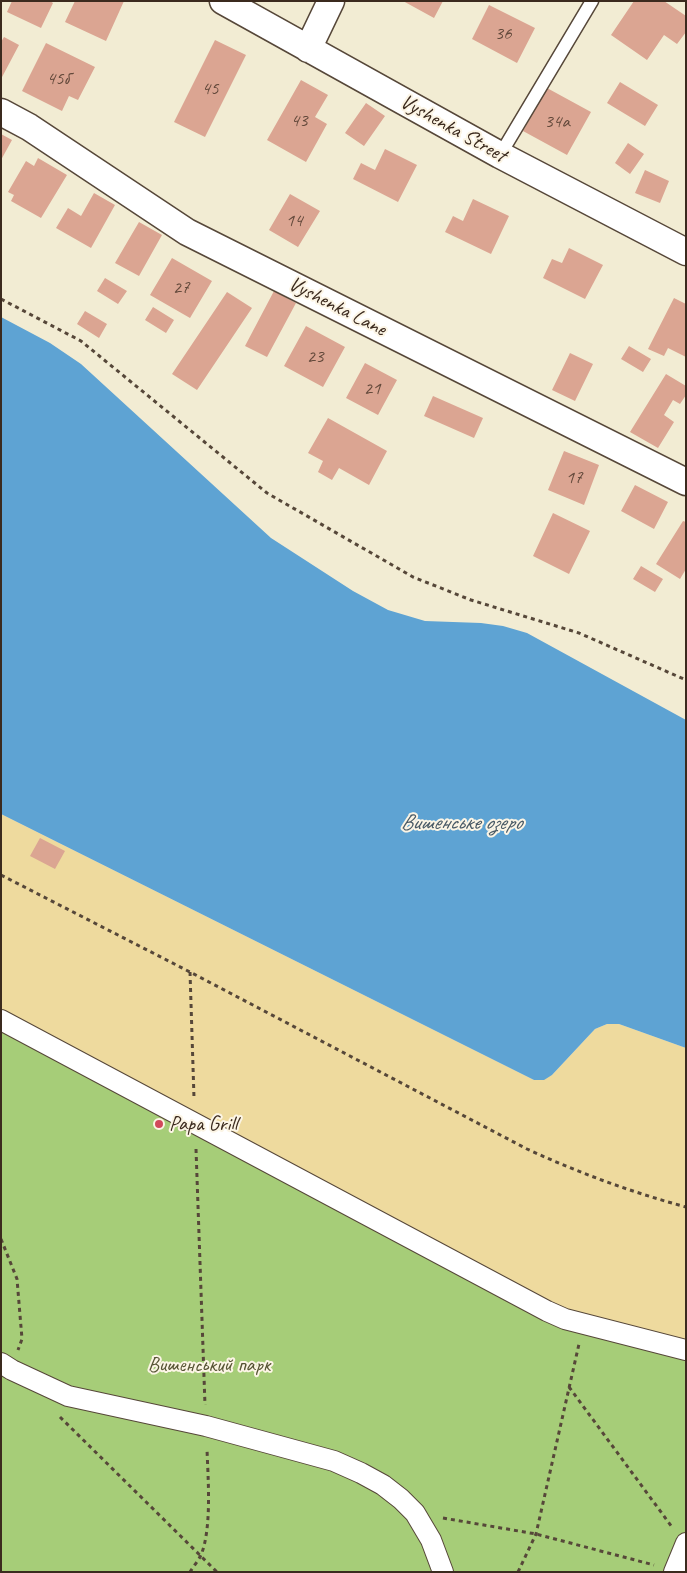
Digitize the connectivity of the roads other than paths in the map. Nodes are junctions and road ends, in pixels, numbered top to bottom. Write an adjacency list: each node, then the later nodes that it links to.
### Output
1 (223, 1): 4 (street, Vyshenka Street)
2 (331, 1): 4 (street)
3 (592, 1): 6 (lane)
4 (308, 49): 6 (street, Vyshenka Street)
5 (1, 112): 8 (street, Vyshenka Lane)
6 (500, 155): 7 (street, Vyshenka Street)
7 (686, 252)
8 (683, 476)
9 (1, 1020): 10 (street)
10 (686, 1350)
11 (1, 1363): 14 (street)
12 (685, 1544): 13 (street)
13 (674, 1571)
14 (443, 1572)

